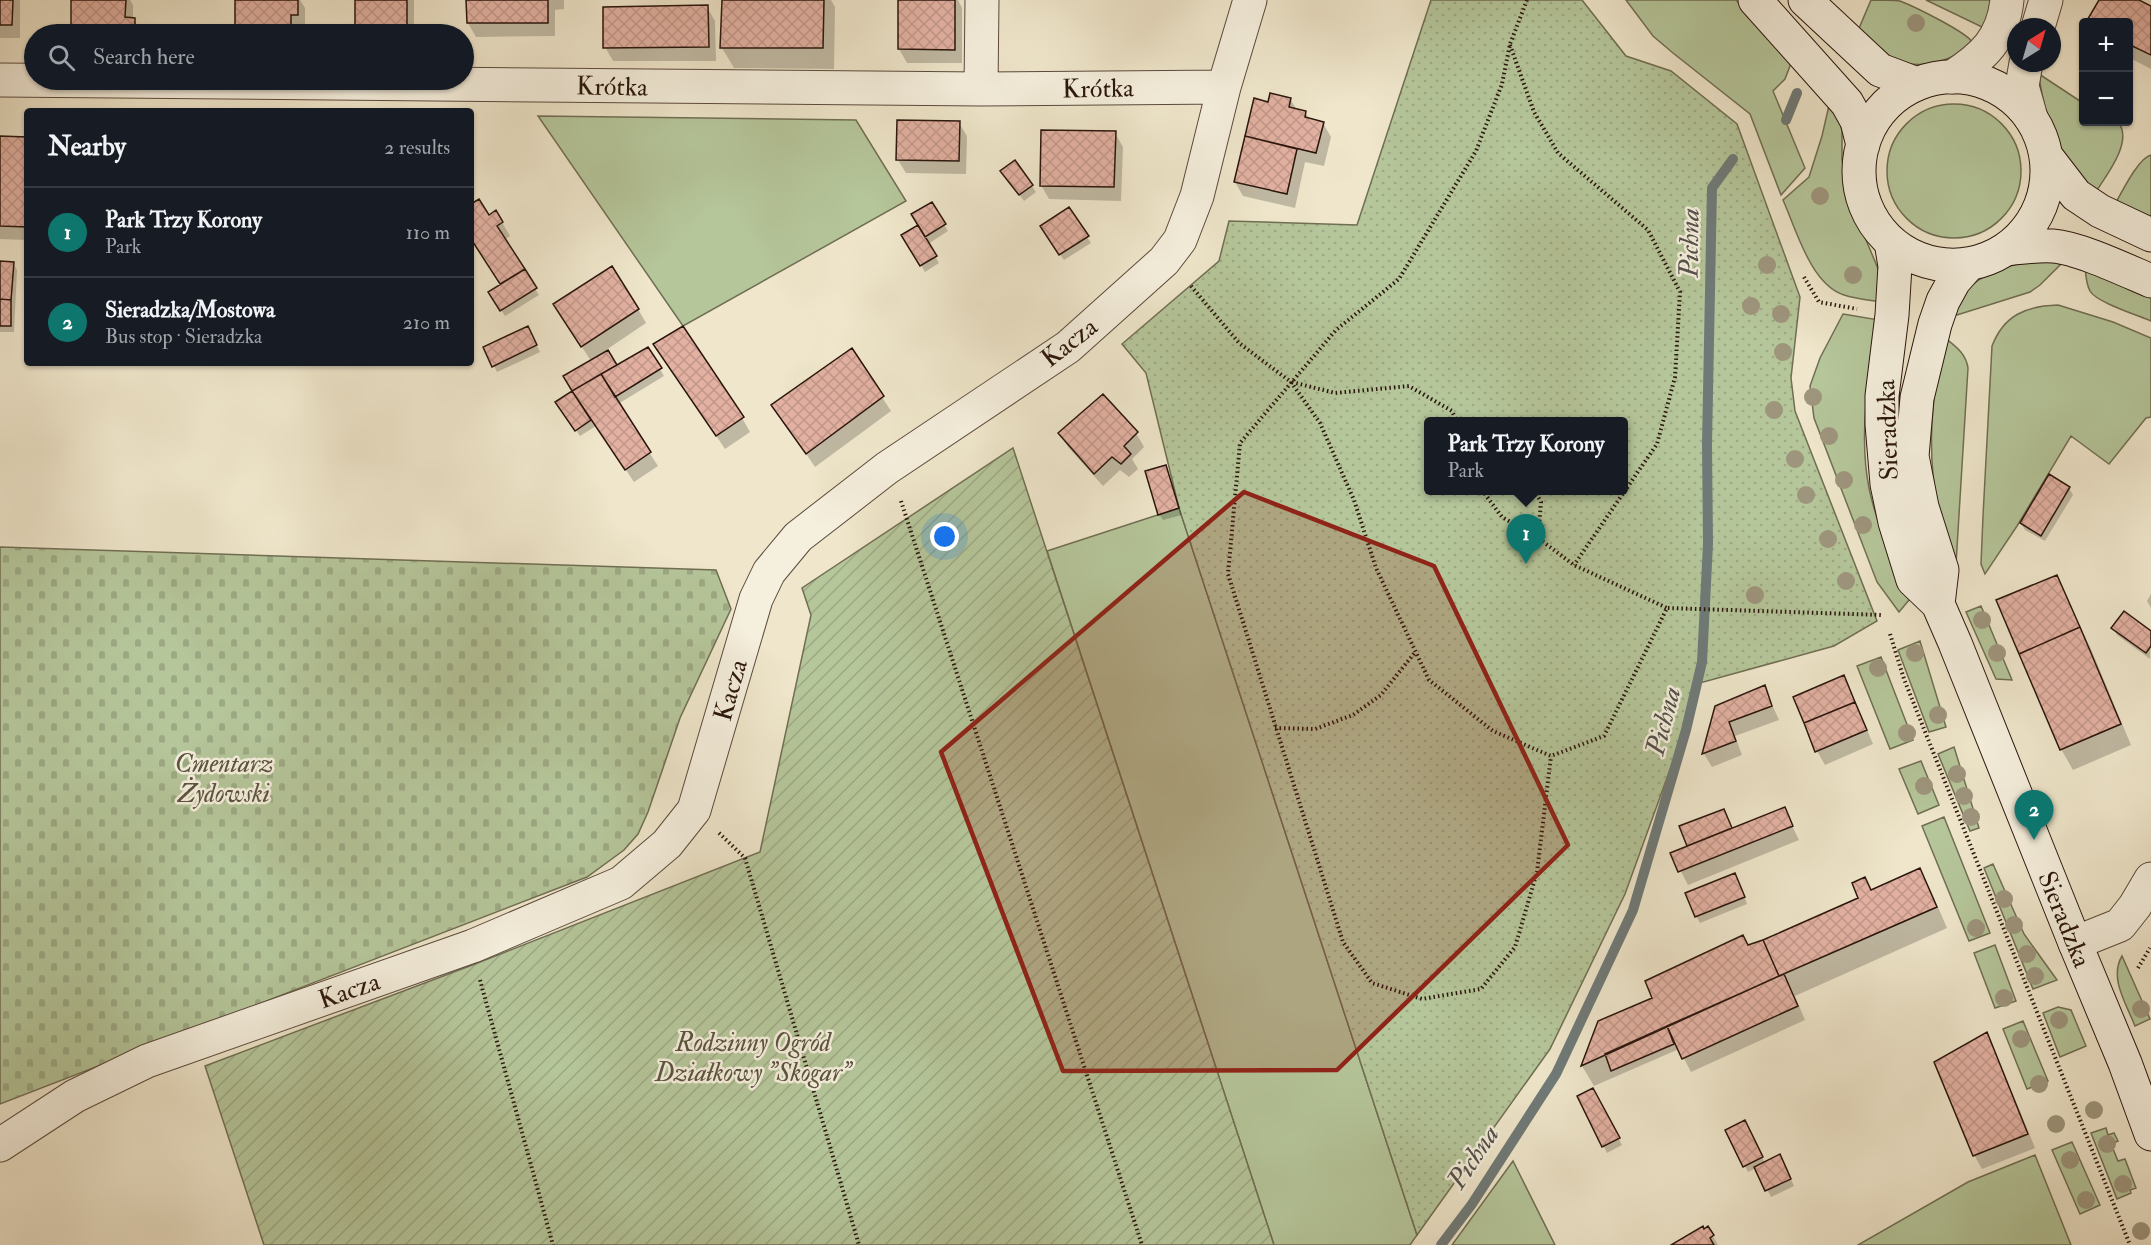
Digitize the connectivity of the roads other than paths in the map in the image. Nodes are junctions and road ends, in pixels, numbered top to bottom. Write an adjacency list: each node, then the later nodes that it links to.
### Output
1 (982, 0): 15 (street)
2 (1250, 0): 14 (street, Kacza)
3 (1755, 0): 17 (street)
4 (1805, 0): 13 (street)
5 (2007, 0): 9 (street)
6 (2046, 0): 7 (street)
7 (2041, 18)
8 (2024, 72): 16 (street)
9 (1952, 77): 13 (street); 16 (street)
10 (0, 80): 11 (street, Krótka)
11 (24, 80)
12 (474, 84): 15 (street, Krótka)
13 (1917, 84): 17 (street)
14 (1224, 87): 15 (street, Krótka); 28 (street, Kacza)
15 (981, 89)
16 (2031, 118): 18 (street)
17 (1863, 145): 20 (street)
18 (2046, 156): 19 (street); 21 (street)
19 (2151, 235)
20 (1891, 242): 22 (street); 24 (street, Sieradzka)
21 (2006, 249): 22 (street); 23 (street)
22 (1969, 264): 24 (street, Sieradzka)
23 (2151, 280)
24 (1938, 604): 26 (street, Sieradzka)
25 (2151, 879): 26 (street)
26 (2075, 943): 27 (street, Sieradzka)
27 (2151, 1134)
28 (0, 1145)

